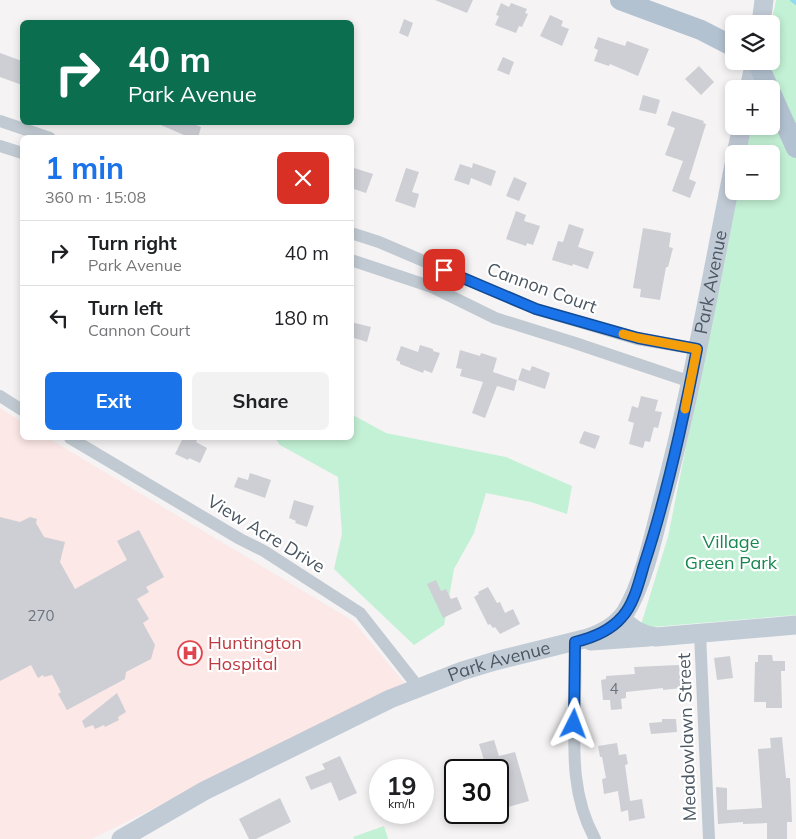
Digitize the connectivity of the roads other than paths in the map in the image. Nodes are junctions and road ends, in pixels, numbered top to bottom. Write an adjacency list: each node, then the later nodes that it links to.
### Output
1 (620, 0): 4 (main road)
2 (764, 0): 3 (main road)
3 (762, 15)
4 (725, 42)
5 (780, 113): 9 (main road)
6 (0, 121): 7 (street)
7 (41, 135)
8 (0, 146): 10 (street)
9 (796, 148)
10 (20, 152)
11 (727, 200): 18 (main road, Park Avenue)
12 (354, 234): 14 (street, Cannon Court)
13 (354, 261): 15 (street)
14 (467, 280): 15 (street); 16 (street, Cannon Court)
15 (460, 301): 17 (street)
16 (576, 320): 17 (street); 18 (street, Cannon Court)
17 (572, 342): 19 (street)
18 (697, 349): 19 (main road, Park Avenue)
19 (691, 382): 23 (main road, Park Avenue)
20 (0, 396): 21 (street)
21 (20, 409)
22 (73, 440): 28 (street, View Acre Drive)
23 (622, 618): 26 (main road); 27 (main road, Park Avenue)
24 (796, 625): 25 (main road)
25 (700, 633): 26 (main road); 31 (street, Meadowlawn Street)
26 (656, 637): 27 (main road)
27 (575, 642): 28 (main road, Park Avenue); 30 (street)
28 (419, 688): 29 (main road, Park Avenue)
29 (121, 839)
30 (595, 839)
31 (709, 839)

